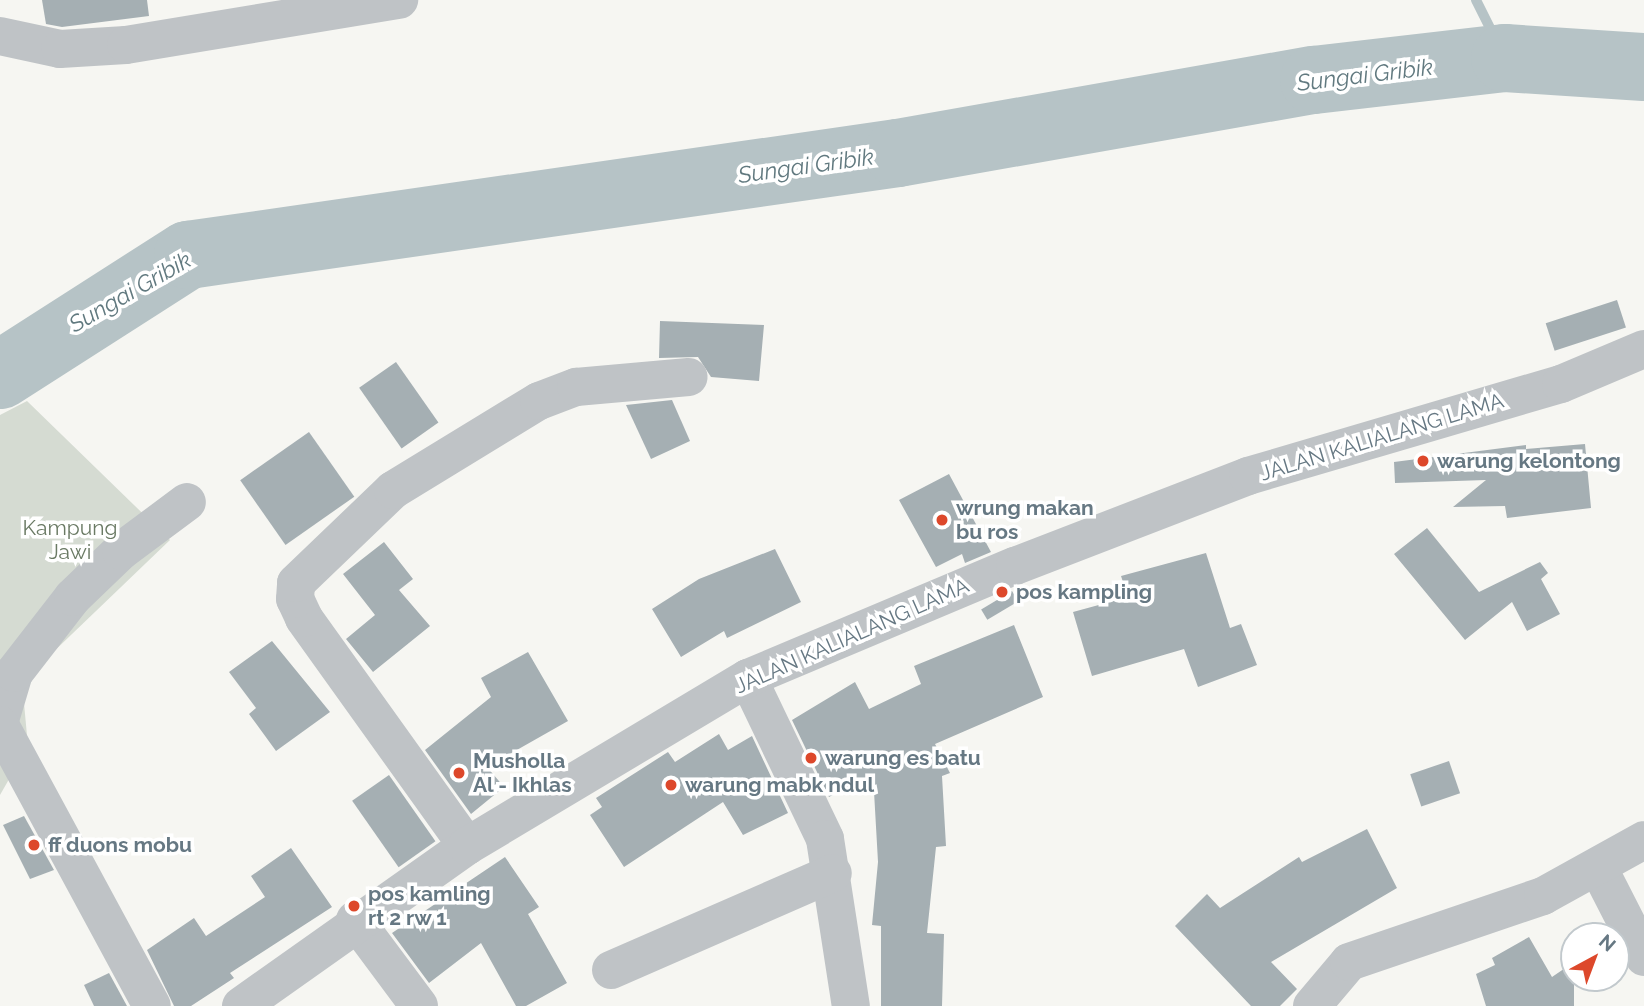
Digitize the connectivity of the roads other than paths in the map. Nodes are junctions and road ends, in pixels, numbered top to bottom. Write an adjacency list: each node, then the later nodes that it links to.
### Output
1 (387, 1): 2 (street)
2 (0, 36)
3 (1644, 355): 6 (street, JALAN KALIALANG LAMA)
4 (689, 377): 9 (street)
5 (187, 502): 7 (street)
6 (748, 678): 9 (street, JALAN KALIALANG LAMA); 11 (street)
7 (0, 723): 15 (street)
8 (1644, 840): 10 (street)
9 (467, 845): 12 (street, JALAN KALIALANG LAMA)
10 (1598, 867): 13 (street); 19 (street)
11 (833, 873): 14 (street); 18 (street)
12 (355, 920): 16 (street, JALAN KALIALANG LAMA); 17 (street)
13 (1644, 957)
14 (611, 970)
15 (152, 1006)
16 (241, 1006)
17 (419, 1006)
18 (851, 1006)
19 (1312, 1006)

